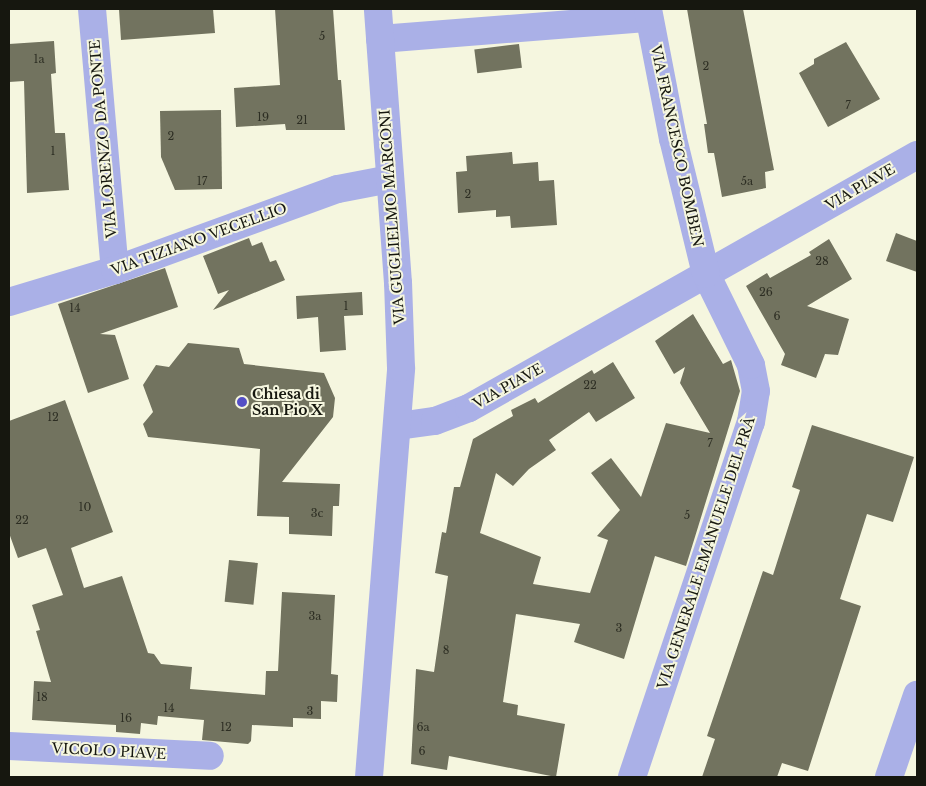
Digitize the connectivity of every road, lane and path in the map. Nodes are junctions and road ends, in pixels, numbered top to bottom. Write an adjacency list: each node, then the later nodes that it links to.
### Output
1 (92, 9): 8 (street, VIA LORENZO DA PONTE)
2 (378, 9): 5 (street, VIA GUGLIELMO MARCONI)
3 (649, 13): 4 (street, VIA FRANCESCO BOMBEN); 9 (street, VIA FRANCESCO BOMBEN)
4 (508, 19): 5 (street, VIA FRANCESCO BOMBEN)
5 (380, 39): 7 (street, VIA GUGLIELMO MARCONI)
6 (917, 154): 9 (street, VIA PIAVE)
7 (390, 178): 8 (street, VIA TIZIANO VECELLIO); 11 (street, VIA GUGLIELMO MARCONI)
8 (115, 270): 10 (street, VIA TIZIANO VECELLIO)
9 (706, 274): 11 (street, VIA PIAVE); 16 (street, VIA GENERALE EMANUELE DEL PRÀ)
10 (9, 302)
11 (398, 426): 15 (street)
12 (915, 711): 17 (street)
13 (9, 746): 14 (street, VICOLO PIAVE)
14 (210, 756)
15 (369, 777)
16 (632, 777)
17 (889, 777)

